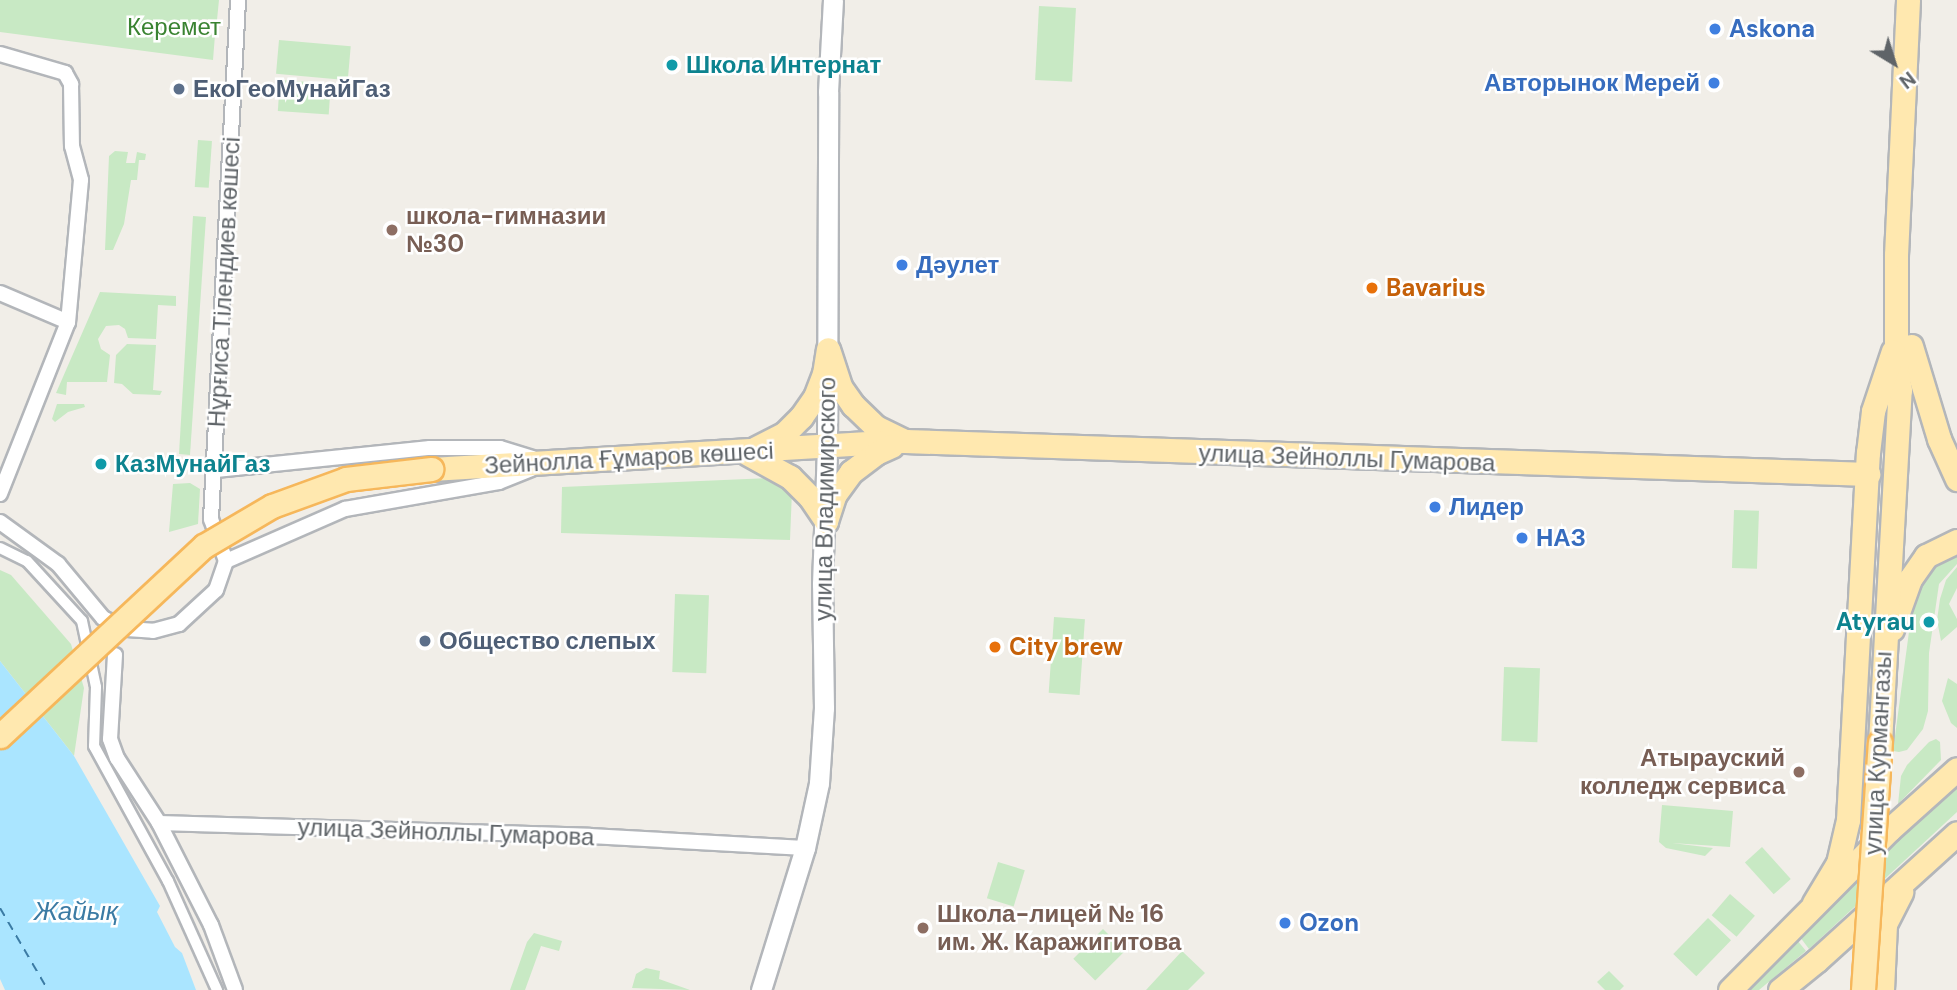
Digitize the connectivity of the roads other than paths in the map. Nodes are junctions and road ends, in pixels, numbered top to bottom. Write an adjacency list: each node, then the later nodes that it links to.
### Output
1 (238, 0): 13 (street, Нұрғиса Тілендиев көшесі)
2 (833, 0): 8 (street, улица Владимирского)
3 (1915, 1): 7 (main road, улица Курмангазы)
4 (0, 54): 6 (street)
5 (0, 293): 6 (street)
6 (68, 322): 16 (street)
7 (1903, 344): 14 (main road); 15 (main road); 22 (main road, улица Курмангазы)
8 (828, 349): 9 (main road); 10 (street, улица Владимирского); 11 (main road)
9 (905, 441): 10 (main road, улица Зейноллы Гумарова); 14 (main road, улица Зейноллы Гумарова); 17 (main road)
10 (827, 447): 11 (main road, Зейнолла Ғұмаров көшесі); 17 (street, улица Владимирского)
11 (745, 452): 12 (main road, Зейнолла Ғұмаров көшесі); 17 (main road)
12 (547, 462): 13 (street); 21 (street); 24 (main road, Зейнолла Ғұмаров көшесі, bridge)
13 (216, 470): 21 (street, Нұрғиса Тілендиев көшесі)
14 (1868, 474): 30 (main road)
15 (1957, 479)
16 (0, 495)
17 (826, 521): 28 (street, улица Владимирского)
18 (0, 522): 21 (street)
19 (1957, 541): 22 (main road)
20 (0, 548): 32 (street)
21 (226, 561)
22 (1884, 652): 38 (main road, улица Курмангазы, bridge)
23 (116, 654): 26 (street)
24 (0, 736)
25 (1957, 769): 30 (main road)
26 (159, 823): 28 (street, улица Зейноллы Гумарова); 33 (street)
27 (1957, 833): 29 (main road)
28 (805, 848): 34 (street, улица Владимирского)
29 (1911, 876): 31 (main road); 39 (main road)
30 (1815, 903): 35 (main road)
31 (1816, 961): 36 (main road); 37 (main road)
32 (217, 990)
33 (235, 990)
34 (761, 990)
35 (1730, 990)
36 (1780, 990)
37 (1788, 990)
38 (1863, 990)
39 (1882, 990)

